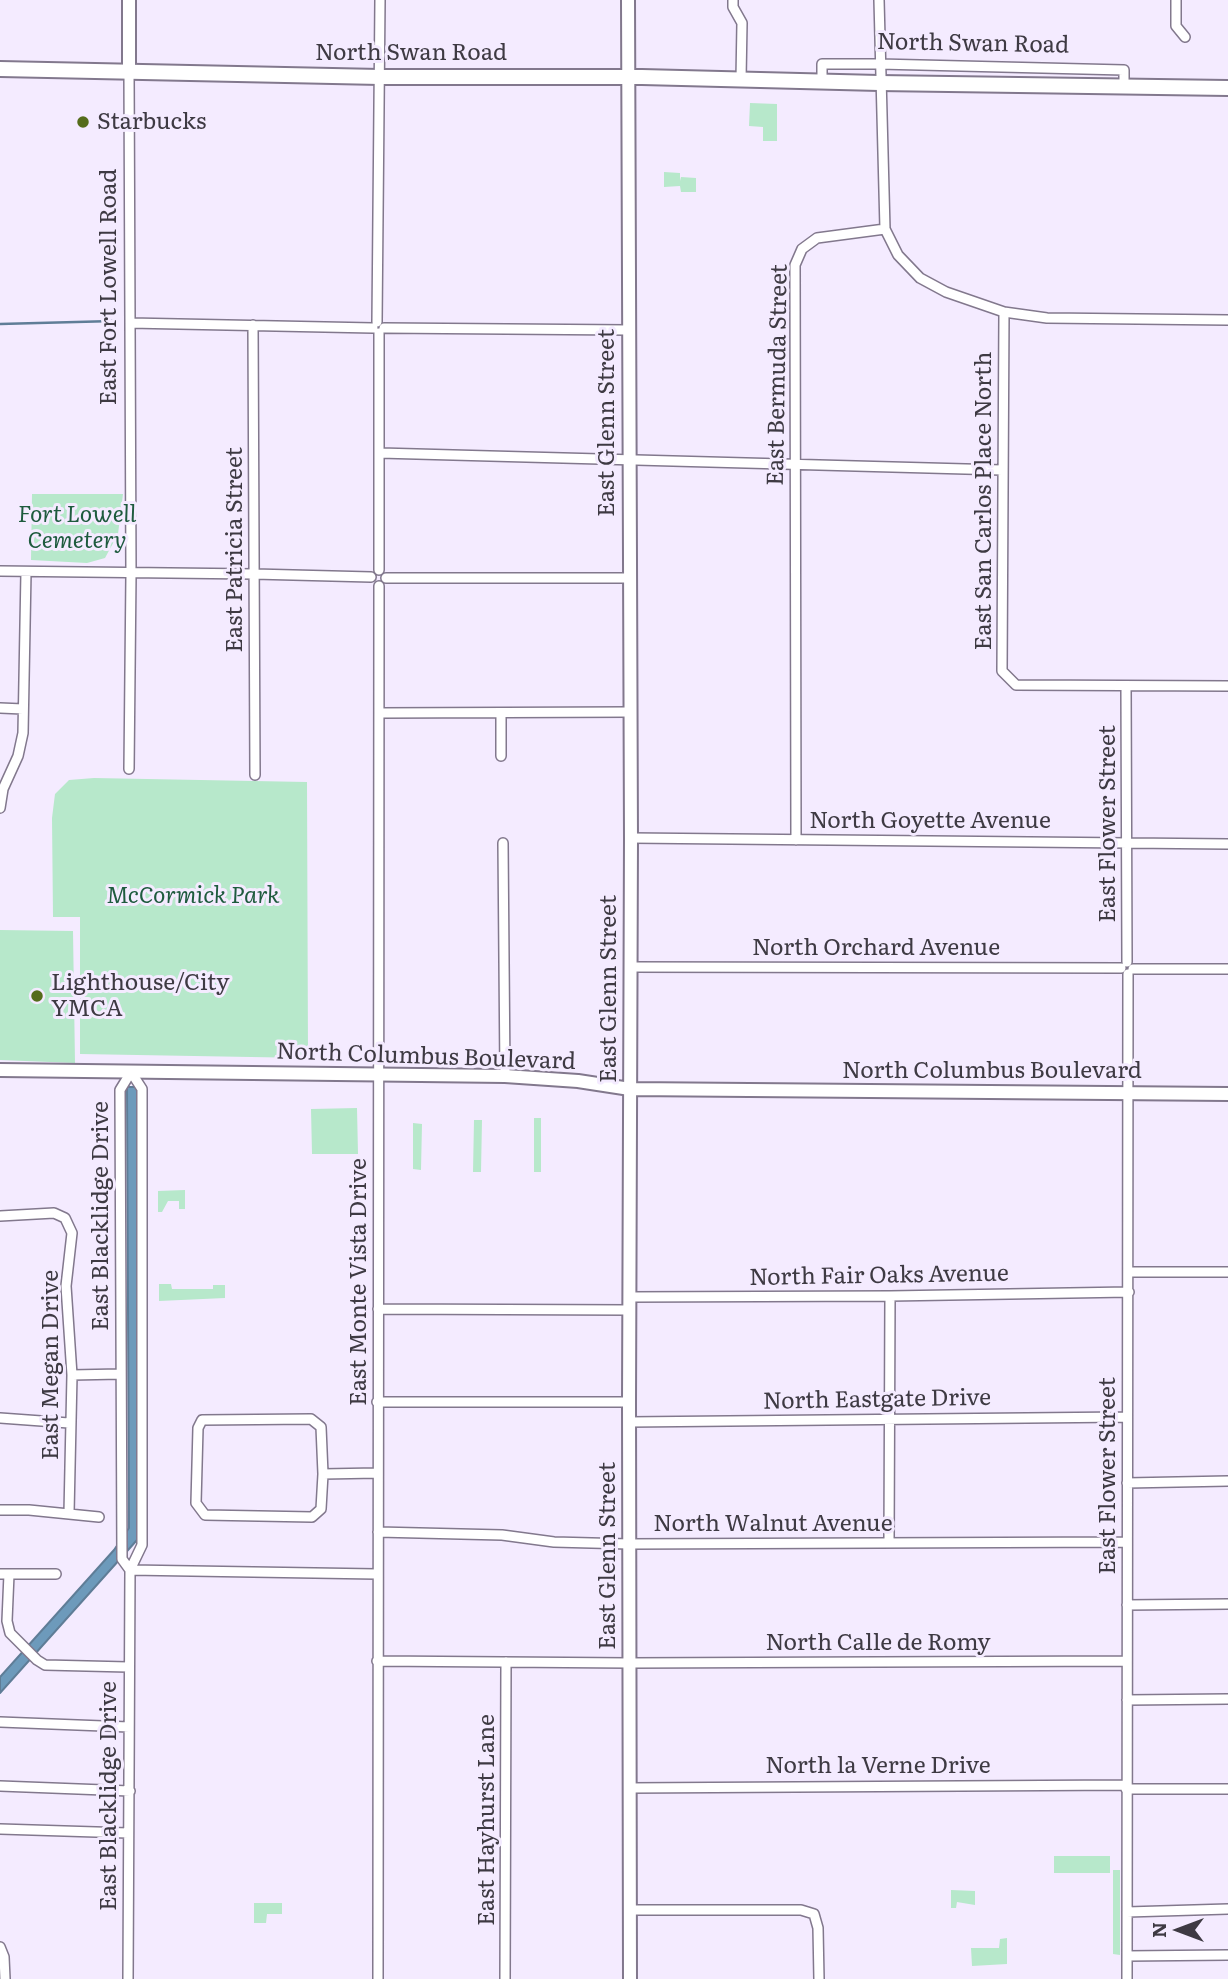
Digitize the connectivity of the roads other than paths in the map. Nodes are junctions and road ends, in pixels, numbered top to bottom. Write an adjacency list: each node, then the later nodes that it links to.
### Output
1 (129, 0): 10 (street, East Fort Lowell Road)
2 (380, 0): 11 (street)
3 (628, 0): 12 (street, East Glenn Street)
4 (733, 0): 13 (street)
5 (879, 0): 8 (street)
6 (1176, 0): 7 (street)
7 (1185, 37)
8 (879, 64): 14 (street, North Swan Road); 15 (street); 16 (street, North Swan Road)
9 (0, 69): 10 (main road, North Swan Road)
10 (129, 72): 11 (main road, North Swan Road); 21 (street, East Fort Lowell Road)
11 (380, 77): 12 (main road, North Swan Road); 23 (street)
12 (628, 77): 13 (main road, North Swan Road); 24 (street, East Glenn Street)
13 (741, 79): 14 (main road, North Swan Road)
14 (822, 81): 15 (main road, North Swan Road)
15 (880, 83): 16 (main road, North Swan Road); 18 (street)
16 (1124, 86): 17 (main road, North Swan Road)
17 (1228, 88)
18 (885, 229): 19 (street); 27 (street, East Bermuda Street)
19 (1004, 312): 20 (street); 28 (street, East San Carlos Place North)
20 (1228, 320)
21 (130, 323): 22 (street); 31 (street, East Fort Lowell Road)
22 (254, 325): 23 (street); 32 (street, East Patricia Street)
23 (378, 328): 24 (street); 25 (street)
24 (628, 330): 26 (street, East Glenn Street)
25 (380, 453): 26 (street); 33 (street)
26 (630, 459): 27 (street); 34 (street, East Glenn Street)
27 (794, 465): 28 (street); 48 (street, East Bermuda Street)
28 (1002, 471): 36 (street, East San Carlos Place North)
29 (0, 571): 30 (street)
30 (26, 572): 31 (street); 39 (street)
31 (131, 573): 32 (street); 44 (street)
32 (254, 573): 33 (street); 45 (street, East Patricia Street)
33 (375, 574): 35 (street)
34 (629, 579): 35 (street); 40 (street, East Glenn Street)
35 (383, 582): 41 (street, East Monte Vista Drive)
36 (1126, 685): 37 (street); 49 (street, East Flower Street)
37 (1228, 686)
38 (0, 708): 39 (street)
39 (23, 709): 46 (street)
40 (630, 712): 42 (street); 47 (street, East Glenn Street)
41 (380, 713): 42 (street); 57 (street, East Monte Vista Drive)
42 (501, 713): 43 (street)
43 (501, 757)
44 (129, 769)
45 (255, 775)
46 (0, 808)
47 (631, 838): 48 (street, North Goyette Avenue); 52 (street, East Glenn Street)
48 (796, 840): 49 (street, North Goyette Avenue)
49 (1127, 842): 51 (street, North Goyette Avenue); 53 (street, East Flower Street)
50 (503, 843): 58 (street)
51 (1228, 844)
52 (630, 967): 53 (street, North Orchard Avenue); 59 (street, East Glenn Street)
53 (1127, 968): 54 (street, North Orchard Avenue); 60 (street, East Flower Street)
54 (1228, 969)
55 (0, 1070): 56 (street, North Columbus Boulevard)
56 (131, 1072): 57 (street, North Columbus Boulevard); 69 (street, East Blacklidge Drive); 89 (street, East Blacklidge Drive)
57 (379, 1075): 58 (street, North Columbus Boulevard); 68 (street, East Monte Vista Drive)
58 (505, 1076): 59 (street, North Columbus Boulevard)
59 (630, 1089): 60 (street, North Columbus Boulevard); 67 (street, East Glenn Street)
60 (1129, 1093): 61 (street, North Columbus Boulevard); 63 (street, East Flower Street)
61 (1228, 1094)
62 (0, 1216): 70 (street, East Megan Drive)
63 (1128, 1272): 64 (street); 65 (street, East Flower Street)
64 (1228, 1272)
65 (1129, 1292): 66 (street, North Fair Oaks Avenue); 73 (street, East Flower Street)
66 (890, 1296): 67 (street, North Fair Oaks Avenue); 75 (street)
67 (630, 1304): 68 (street, North Fair Oaks Avenue); 72 (street, East Glenn Street)
68 (378, 1309): 71 (street, East Monte Vista Drive)
69 (120, 1374): 70 (street); 89 (street, East Blacklidge Drive)
70 (72, 1375): 77 (street, East Megan Drive)
71 (377, 1402): 72 (street); 78 (street, East Monte Vista Drive)
72 (629, 1402): 76 (street, East Glenn Street)
73 (1126, 1417): 75 (street, North Eastgate Drive); 81 (street, East Flower Street)
74 (0, 1418): 77 (street)
75 (890, 1419): 76 (street, North Eastgate Drive); 86 (street)
76 (629, 1422): 88 (street, East Glenn Street)
77 (69, 1423): 83 (street, East Megan Drive)
78 (377, 1473): 79 (street); 85 (street, East Monte Vista Drive)
79 (323, 1474): 79 (street)
80 (1228, 1481): 81 (street)
81 (1127, 1483): 87 (street, East Flower Street)
82 (0, 1510): 83 (street)
83 (69, 1513): 84 (street)
84 (99, 1517)
85 (378, 1532): 88 (street, North Walnut Avenue); 92 (street, East Monte Vista Drive)
86 (889, 1542): 87 (street, North Walnut Avenue); 88 (street, North Walnut Avenue)
87 (1126, 1542): 94 (street, East Flower Street)
88 (629, 1544): 98 (street, East Glenn Street)
89 (130, 1570): 92 (street); 99 (street, East Blacklidge Drive)
90 (4, 1574): 91 (street); 99 (street)
91 (56, 1574)
92 (376, 1574): 95 (street, East Monte Vista Drive)
93 (1228, 1604): 94 (street)
94 (1127, 1605): 96 (street, East Flower Street)
95 (377, 1661): 97 (street, North Calle de Romy); 119 (street, East Monte Vista Drive)
96 (1127, 1661): 98 (street, North Calle de Romy); 101 (street, East Flower Street)
97 (506, 1662): 98 (street, North Calle de Romy); 120 (street, East Hayhurst Lane)
98 (629, 1663): 106 (street, East Glenn Street)
99 (128, 1667): 103 (street, East Blacklidge Drive)
100 (1228, 1699): 101 (street)
101 (1127, 1700): 105 (street, East Flower Street)
102 (0, 1722): 103 (street)
103 (129, 1727): 108 (street, East Blacklidge Drive)
104 (0, 1786): 108 (street)
105 (1126, 1787): 106 (street, North la Verne Drive); 107 (street, North la Verne Drive); 113 (street, East Flower Street)
106 (630, 1788): 112 (street, East Glenn Street)
107 (1228, 1789)
108 (130, 1791): 110 (street, East Blacklidge Drive)
109 (0, 1829): 110 (street)
110 (128, 1833): 118 (street, East Blacklidge Drive)
111 (1228, 1909): 113 (street)
112 (630, 1910): 121 (street, East Glenn Street); 122 (street)
113 (1127, 1912): 116 (street, East Flower Street)
114 (2, 1949): 117 (street)
115 (1228, 1955): 116 (street)
116 (1127, 1956): 123 (street, East Flower Street)
117 (5, 1979)
118 (128, 1979)
119 (377, 1979)
120 (505, 1979)
121 (630, 1979)
122 (818, 1979)
123 (1127, 1979)

